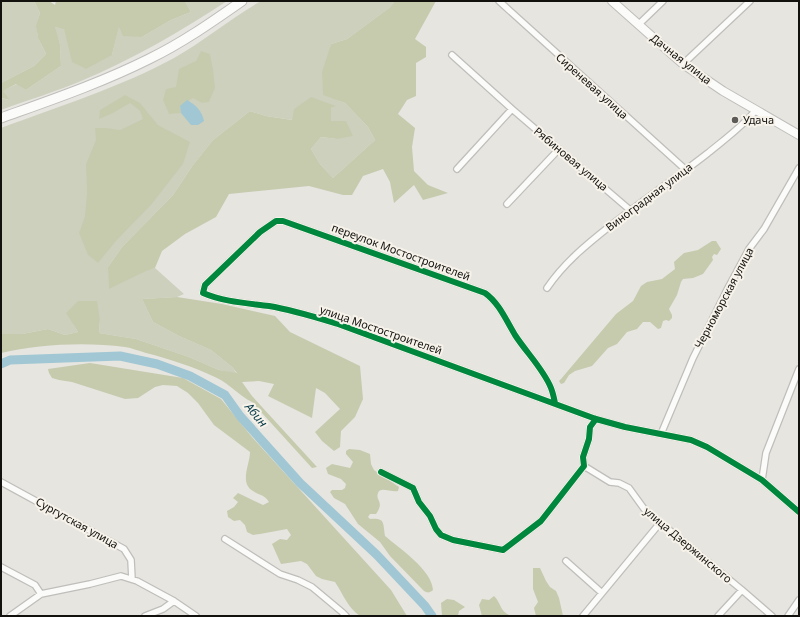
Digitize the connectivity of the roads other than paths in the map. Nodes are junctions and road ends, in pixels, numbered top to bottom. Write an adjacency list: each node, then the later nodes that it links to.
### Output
1 (242, 1): 11 (highway)
2 (499, 1): 16 (street, Сиреневая улица)
3 (612, 1): 6 (main road, Дачная улица)
4 (663, 1): 6 (street)
5 (750, 1): 8 (street)
6 (638, 25): 8 (main road, Дачная улица)
7 (452, 55): 9 (street, Рябиновая улица)
8 (684, 64): 10 (main road, Дачная улица)
9 (512, 109): 13 (street, Рябиновая улица); 15 (street)
10 (756, 110): 12 (main road, Дачная улица); 16 (street, Виноградная улица)
11 (1, 118)
12 (799, 135)
13 (559, 149): 17 (street); 18 (street, Рябиновая улица)
14 (799, 168): 24 (street, Черноморская улица)
15 (457, 169)
16 (686, 170): 18 (street, Виноградная улица)
17 (507, 204)
18 (630, 210): 20 (street, Виноградная улица)
19 (205, 285): 22 (street, улица Мостостроителей); 22 (street, переулок Мостостроителей)
20 (547, 288)
21 (799, 369): 27 (street)
22 (555, 403): 23 (street)
23 (596, 419): 24 (street); 25 (street)
24 (661, 434): 27 (street)
25 (584, 466): 26 (street); 30 (street, улица Дзержинского)
26 (381, 472)
27 (762, 480): 29 (street)
28 (1, 482): 34 (street, Сургутская улица)
29 (799, 512)
30 (660, 523): 35 (street, улица Дзержинского); 36 (street)
31 (225, 540): 43 (street)
32 (566, 560): 36 (street)
33 (1, 566): 37 (street)
34 (132, 579): 37 (street); 39 (street)
35 (742, 590): 45 (street); 46 (street, улица Дзержинского)
36 (602, 593): 44 (street)
37 (41, 594): 40 (street)
38 (799, 600): 47 (street)
39 (174, 601): 41 (street); 42 (street)
40 (10, 616)
41 (145, 616)
42 (196, 616)
43 (346, 616)
44 (583, 616)
45 (718, 616)
46 (772, 616)
47 (788, 616)

